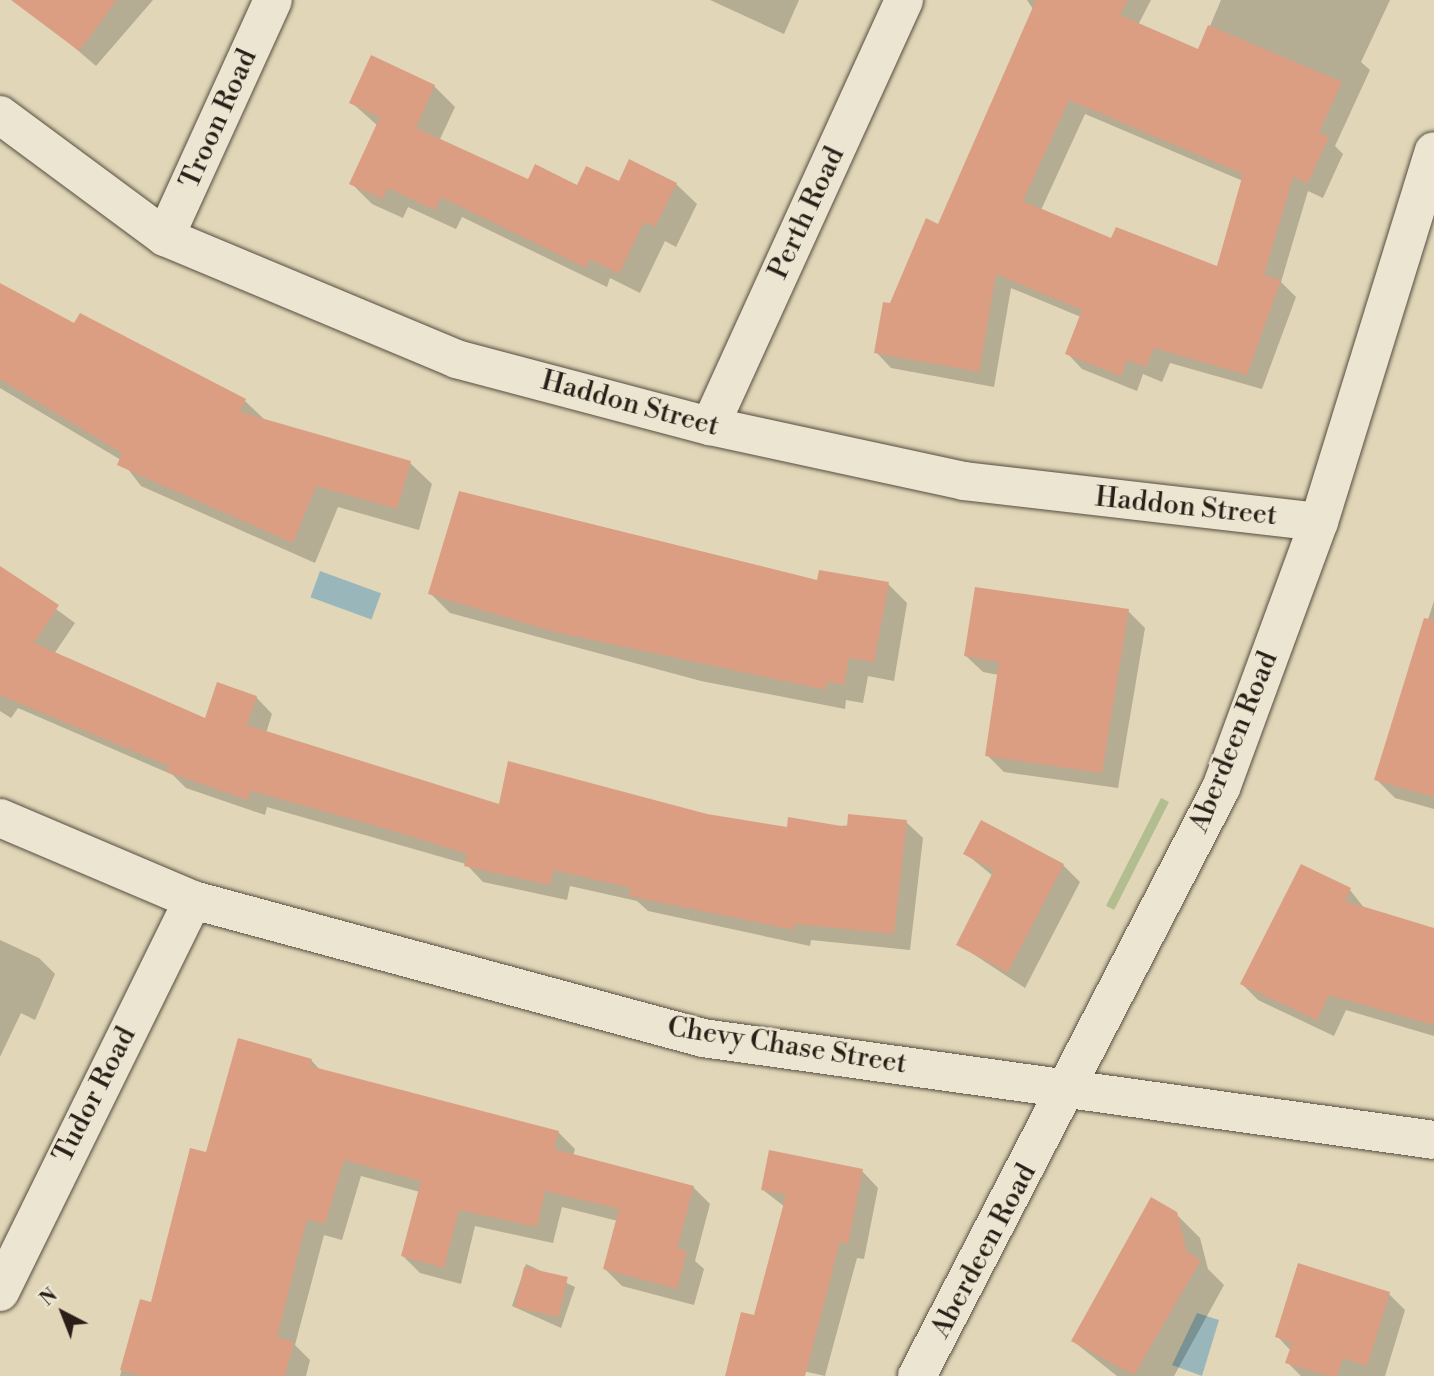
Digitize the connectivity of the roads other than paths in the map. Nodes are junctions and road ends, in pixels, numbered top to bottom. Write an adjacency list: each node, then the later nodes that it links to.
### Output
1 (273, 0): 5 (street, Troon Road)
2 (904, 0): 6 (street, Perth Road)
3 (0, 115): 5 (street, Haddon Street)
4 (1434, 151): 7 (street, Aberdeen Road)
5 (165, 237): 6 (street, Haddon Street)
6 (710, 426): 7 (street, Haddon Street)
7 (1319, 522): 10 (street, Aberdeen Road)
8 (0, 818): 9 (street, Chevy Chase Street)
9 (193, 900): 10 (street, Chevy Chase Street); 12 (street, Tudor Road)
10 (1071, 1087): 11 (street, Chevy Chase Street); 13 (street, Aberdeen Road)
11 (1434, 1140)
12 (0, 1292)
13 (917, 1376)

